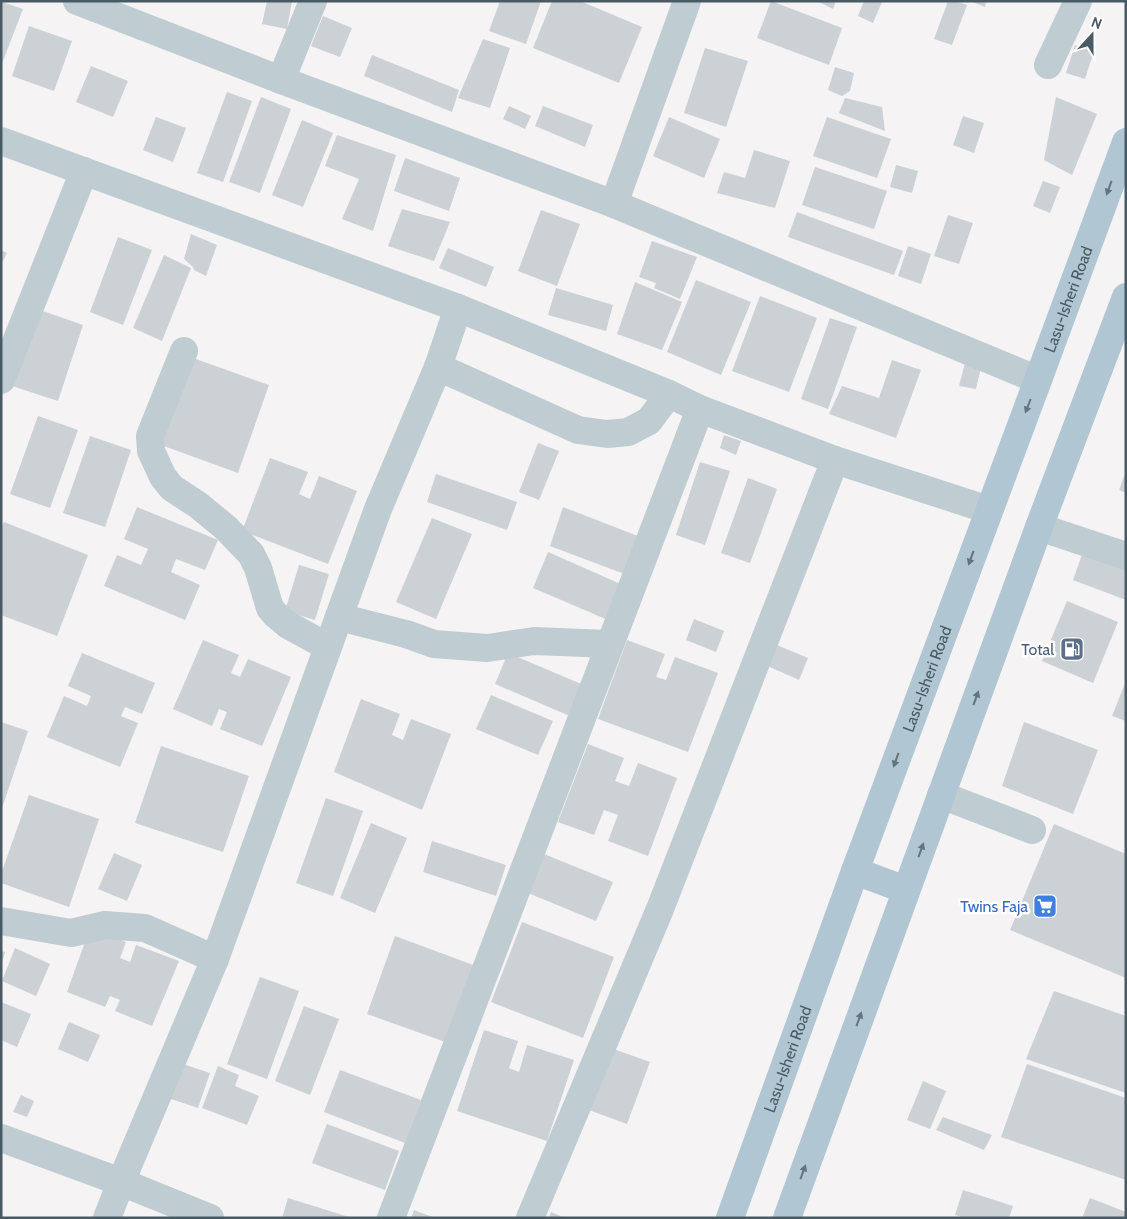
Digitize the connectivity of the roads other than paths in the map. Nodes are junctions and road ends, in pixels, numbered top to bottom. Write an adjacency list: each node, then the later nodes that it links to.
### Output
1 (77, 1): 6 (street)
2 (313, 1): 6 (street)
3 (688, 1): 10 (street)
4 (1078, 1): 5 (street)
5 (1048, 65)
6 (281, 80): 10 (street)
7 (1, 141): 9 (street)
8 (1126, 142): 16 (main road, Lasu-Isheri Road, one-way to 16)
9 (84, 171): 12 (street); 15 (street)
10 (614, 204): 16 (street)
11 (1126, 297): 21 (main road)
12 (458, 308): 14 (street); 17 (street)
13 (184, 352): 25 (street)
14 (438, 367): 17 (street); 23 (street)
15 (1, 380)
16 (1038, 380): 20 (main road, Lasu-Isheri Road, one-way to 20)
17 (669, 394): 18 (street)
18 (700, 409): 19 (street); 24 (street)
19 (835, 460): 20 (street); 37 (street)
20 (989, 510): 28 (main road, Lasu-Isheri Road, one-way to 28)
21 (1039, 526): 22 (street); 26 (main road, one-way to 21)
22 (1126, 556)
23 (339, 617): 24 (street); 25 (street)
24 (609, 644): 36 (street)
25 (328, 647): 31 (street)
26 (941, 795): 27 (street); 29 (main road, one-way to 26)
27 (1032, 830)
28 (855, 870): 29 (main road); 38 (main road, Lasu-Isheri Road)
29 (906, 890): 39 (main road, one-way to 29)
30 (1, 921): 31 (street)
31 (215, 959): 33 (street)
32 (1, 1138): 33 (street)
33 (121, 1182): 34 (street); 35 (street)
34 (107, 1218)
35 (210, 1218)
36 (391, 1218)
37 (530, 1218)
38 (730, 1218)
39 (787, 1218)

